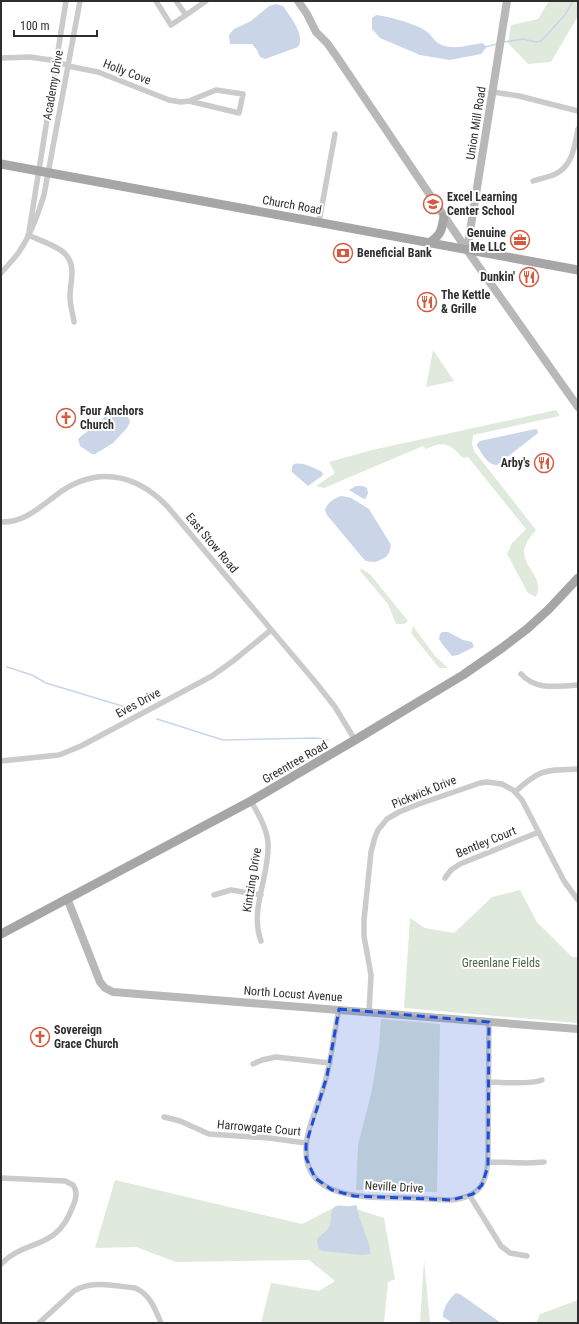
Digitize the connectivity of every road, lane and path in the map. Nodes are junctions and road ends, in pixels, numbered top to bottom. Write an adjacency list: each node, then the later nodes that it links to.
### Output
1 (66, 1): 10 (street, Academy Drive)
2 (80, 1): 11 (street, Academy Drive)
3 (156, 1): 8 (street)
4 (176, 1): 8 (street)
5 (206, 1): 8 (street)
6 (298, 1): 20 (street)
7 (508, 1): 12 (street, Union Mill Road)
8 (186, 15)
9 (1, 58): 10 (street, Holly Cove)
10 (57, 61): 11 (street, Holly Cove); 18 (street, Academy Drive)
11 (68, 66): 13 (street, Holly Cove); 18 (street, Academy Drive)
12 (493, 92): 14 (street); 24 (street, Union Mill Road)
13 (189, 101): 13 (street, Holly Cove)
14 (578, 111)
15 (578, 130): 19 (street)
16 (336, 134): 21 (street)
17 (1, 164): 18 (main road, Church Road)
18 (43, 172): 21 (main road, Church Road); 22 (street); 22 (street)
19 (533, 181)
20 (444, 216): 23 (main road); 24 (street)
21 (319, 222): 23 (main road, Church Road)
22 (28, 235): 26 (street); 27 (street)
23 (429, 243): 24 (main road, Church Road)
24 (467, 250): 25 (main road, Church Road); 28 (street)
25 (578, 270)
26 (1, 273)
27 (74, 322)
28 (578, 407)
29 (1, 522): 31 (street, East Stow Road)
30 (578, 578): 34 (main road, Greentree Road)
31 (271, 630): 34 (street, East Stow Road); 35 (street, Eves Drive)
32 (521, 674): 33 (street)
33 (578, 685)
34 (356, 740): 38 (main road, Greentree Road)
35 (1, 761)
36 (578, 769): 37 (street)
37 (515, 792): 39 (street, Pickwick Drive); 48 (street, Pickwick Drive)
38 (251, 801): 42 (street, Kintzing Drive); 43 (main road, Greentree Road)
39 (540, 832): 40 (street, Bentley Court); 44 (street, Pickwick Drive)
40 (445, 878)
41 (214, 895): 42 (street)
42 (261, 895): 46 (street, Kintzing Drive)
43 (67, 898): 45 (main road, Greentree Road); 47 (street, North Locust Avenue)
44 (578, 900)
45 (1, 934)
46 (261, 941)
47 (339, 1009): 48 (street, North Locust Avenue); 51 (street, Neville Drive)
48 (369, 1012): 49 (street, North Locust Avenue)
49 (489, 1022): 50 (street, North Locust Avenue); 54 (street)
50 (578, 1029)
51 (330, 1063): 52 (street); 56 (street, Neville Drive)
52 (252, 1064)
53 (542, 1080): 54 (street)
54 (488, 1082): 57 (street)
55 (164, 1117): 56 (street, Harrowgate Court)
56 (306, 1143): 60 (street, Neville Drive)
57 (488, 1162): 58 (street); 60 (street)
58 (544, 1162)
59 (1, 1178): 62 (street)
60 (470, 1196): 61 (street)
61 (527, 1256)
62 (1, 1264)
63 (39, 1323): 64 (street)
64 (161, 1323)

